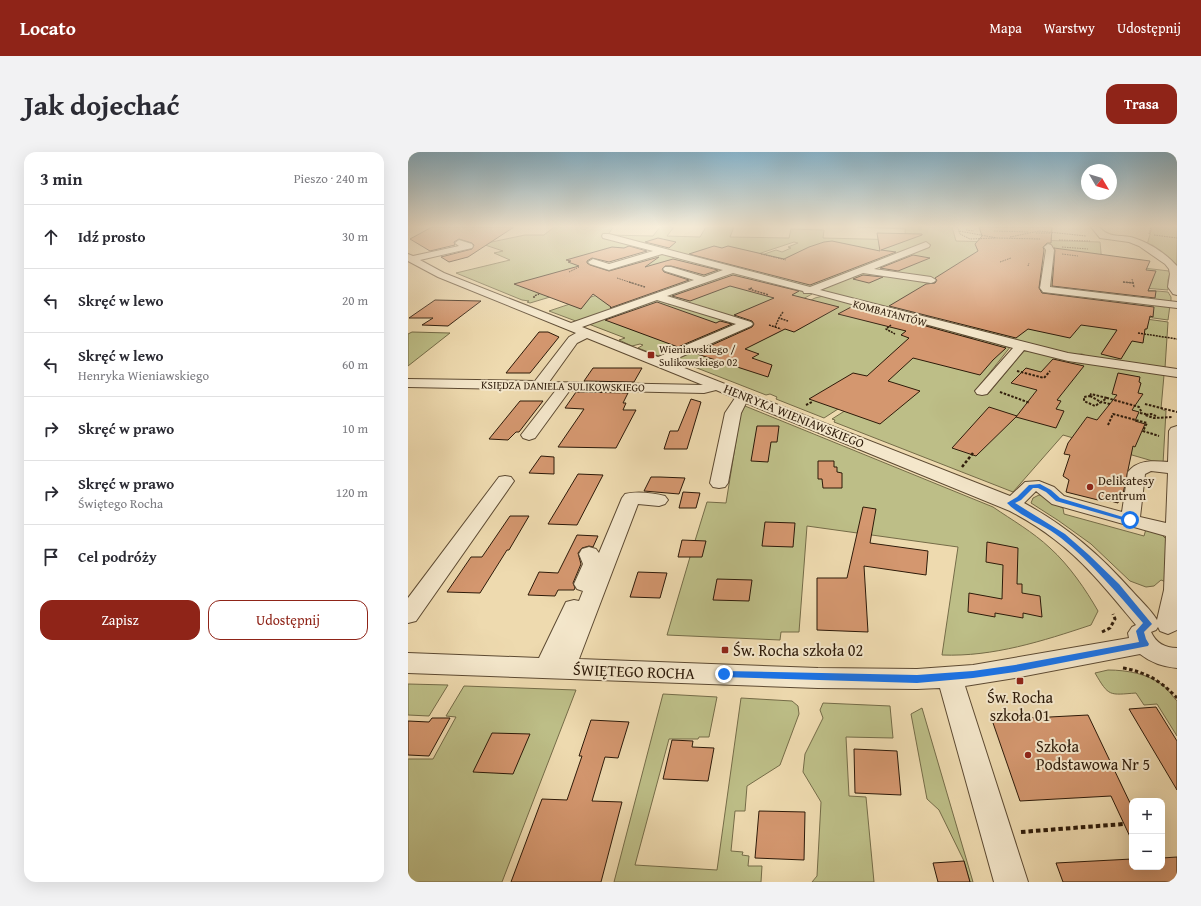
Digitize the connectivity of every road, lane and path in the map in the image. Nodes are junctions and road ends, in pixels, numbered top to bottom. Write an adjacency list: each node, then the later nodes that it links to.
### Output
1 (416, 261): 34 (street, HENRYKA WIENIAWSKIEGO)
2 (629, 261): 7 (street)
3 (699, 261): 12 (street, KOMBATANTÓW)
4 (885, 261): 13 (street)
5 (1049, 261): 27 (street)
6 (1167, 261): 23 (street)
7 (593, 262)
8 (1029, 263): 9 (path)
9 (1028, 266)
10 (580, 267): 14 (path)
11 (668, 269): 17 (street)
12 (732, 270): 17 (street); 22 (street, KOMBATANTÓW)
13 (862, 270): 18 (street); 22 (street)
14 (569, 272)
15 (616, 278): 25 (path)
16 (1132, 279): 20 (path)
17 (704, 280): 25 (street)
18 (931, 280)
19 (1123, 282): 20 (path)
20 (1133, 283): 21 (path)
21 (1134, 288)
22 (808, 291): 40 (street, KOMBATANTÓW)
23 (1177, 292)
24 (538, 294): 26 (path)
25 (662, 295): 34 (street); 41 (street)
26 (535, 298)
27 (1177, 305)
28 (783, 312): 29 (path)
29 (779, 318): 30 (path); 33 (path)
30 (788, 321)
31 (895, 322): 38 (path)
32 (769, 325): 33 (path)
33 (775, 327): 35 (path)
34 (571, 328): 36 (street, HENRYKA WIENIAWSKIEGO)
35 (781, 329)
36 (586, 333): 41 (street, HENRYKA WIENIAWSKIEGO); 47 (street)
37 (1138, 333): 39 (path)
38 (895, 334)
39 (1177, 339)
40 (1021, 346): 44 (street, KOMBATANTÓW); 49 (street)
41 (658, 362): 46 (street, HENRYKA WIENIAWSKIEGO)
42 (1013, 370): 43 (path)
43 (1050, 371)
44 (1177, 373)
45 (408, 383): 47 (street, KSIĘDZA DANIELA SULIKOWSKIEGO)
46 (718, 385): 48 (street, KSIĘDZA DANIELA SULIKOWSKIEGO); 50 (street, HENRYKA WIENIAWSKIEGO)
47 (539, 386): 48 (street, KSIĘDZA DANIELA SULIKOWSKIEGO)
48 (566, 386): 62 (street)
49 (984, 389): 54 (path)
50 (744, 396): 67 (street); 69 (street, HENRYKA WIENIAWSKIEGO)
51 (1090, 396): 52 (path); 53 (path); 53 (path)
52 (1107, 398): 53 (path); 58 (path)
53 (1101, 402): 55 (path)
54 (1030, 403)
55 (1110, 404)
56 (1145, 404): 57 (path)
57 (1177, 412)
58 (1177, 417)
59 (1108, 425): 60 (path)
60 (1143, 431)
61 (1177, 431): 65 (street)
62 (529, 435)
63 (973, 453): 64 (path)
64 (961, 468)
65 (1176, 468): 70 (street); 71 (street)
66 (505, 481): 74 (street)
67 (719, 484)
68 (659, 500): 79 (street)
69 (1010, 503): 70 (street); 75 (street, HENRYKA WIENIAWSKIEGO)
70 (1130, 520): 71 (street)
71 (1175, 532): 75 (street)
72 (589, 554): 79 (street)
73 (1113, 612): 76 (path)
74 (408, 615)
75 (1159, 631): 77 (street, HENRYKA WIENIAWSKIEGO); 81 (street, ŚWIĘTEGO ROCHA)
76 (1097, 634)
77 (1175, 660)
78 (408, 663): 79 (street, ŚWIĘTEGO ROCHA)
79 (555, 668): 81 (street, ŚWIĘTEGO ROCHA)
80 (1122, 668): 82 (path)
81 (949, 676): 84 (street)
82 (1177, 698)
83 (1124, 824): 84 (path)
84 (996, 833): 85 (street)
85 (1011, 882)

